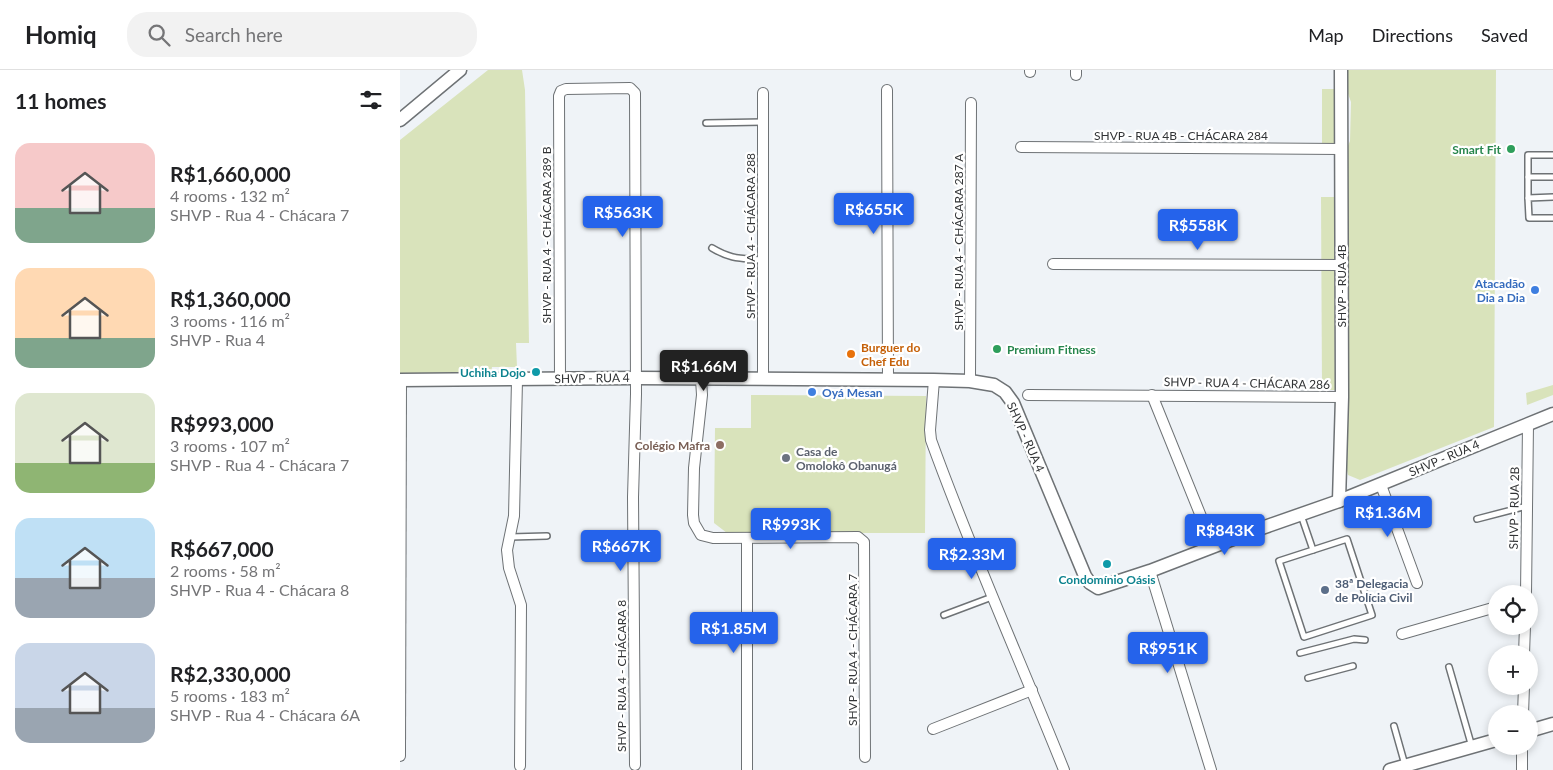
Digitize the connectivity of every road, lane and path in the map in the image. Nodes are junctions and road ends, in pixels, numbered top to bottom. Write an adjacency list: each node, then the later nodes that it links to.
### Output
1 (460, 70): 7 (street)
2 (1341, 70): 11 (street, SHVP - RUA 4B)
3 (630, 88): 22 (street, SHVP - RUA 4 - CHÁCARA 8); 23 (street, SHVP - RUA 4 - CHÁCARA 289 B)
4 (887, 90): 26 (street)
5 (763, 93): 8 (street, SHVP - RUA 4 - CHÁCARA 288)
6 (971, 103): 30 (street, SHVP - RUA 4 - CHÁCARA 287 A)
7 (400, 120)
8 (763, 122): 9 (lane); 19 (street, SHVP - RUA 4 - CHÁCARA 288)
9 (706, 123)
10 (1021, 147): 11 (street, SHVP - RUA 4B - CHÁCARA 284)
11 (1341, 149): 21 (street, SHVP - RUA 4B)
12 (1553, 155): 13 (lane)
13 (1528, 177): 14 (lane); 16 (lane)
14 (1553, 177)
15 (1553, 197): 16 (lane)
16 (1528, 198): 17 (lane)
17 (1553, 218)
18 (712, 248): 19 (lane)
19 (763, 260): 25 (street, SHVP - RUA 4 - CHÁCARA 288)
20 (1053, 264): 21 (street)
21 (1341, 265): 33 (street, SHVP - RUA 4B)
22 (636, 378): 23 (street, SHVP - RUA 4); 24 (street, SHVP - RUA 4); 69 (street, SHVP - RUA 4 - CHÁCARA 8)
23 (560, 379): 28 (street, SHVP - RUA 4)
24 (701, 379): 25 (street, SHVP - RUA 4); 43 (street, SHVP - RUA 4 - CHÁCARA 7)
25 (763, 379): 26 (street, SHVP - RUA 4)
26 (888, 379): 29 (street, SHVP - RUA 4)
27 (400, 380): 28 (street, SHVP - RUA 4); 55 (street)
28 (517, 380): 42 (street)
29 (934, 380): 30 (street, SHVP - RUA 4); 49 (street)
30 (970, 381): 46 (street, SHVP - RUA 4)
31 (1028, 394): 32 (street, SHVP - RUA 4 - CHÁCARA 286)
32 (1152, 394): 33 (street, SHVP - RUA 4 - CHÁCARA 286); 44 (street, SHVP - RUA 4 - CHÁCARA 286)
33 (1342, 397): 37 (street, SHVP - RUA 4B)
34 (1553, 414): 35 (street, SHVP - RUA 4)
35 (1528, 424): 36 (street, SHVP - RUA 4); 38 (street, SHVP - RUA 2B)
36 (1381, 485): 37 (street, SHVP - RUA 4); 47 (street)
37 (1339, 501): 39 (street, SHVP - RUA 4)
38 (1527, 506): 40 (lane); 48 (street, SHVP - RUA 2B)
39 (1301, 514): 44 (street, SHVP - RUA 4); 45 (lane)
40 (1477, 519)
41 (547, 536): 42 (lane)
42 (510, 537): 71 (street)
43 (747, 538): 68 (street, SHVP - RUA 4 - CHÁCARA 7); 72 (street)
44 (1214, 546): 46 (street, SHVP - RUA 4)
45 (1313, 550): 45 (lane)
46 (1150, 571): 74 (street)
47 (1418, 583)
48 (1526, 585)
49 (992, 597): 51 (lane); 59 (street)
50 (1488, 609): 52 (street)
51 (944, 615)
52 (1402, 634)
53 (1366, 640): 54 (lane)
54 (1300, 653)
55 (400, 656): 67 (street)
56 (1353, 666): 58 (lane)
57 (1449, 668): 65 (lane)
58 (1308, 678)
59 (1032, 690): 63 (street); 73 (street)
60 (1553, 724): 62 (street)
61 (1394, 726): 70 (lane)
62 (1538, 728)
63 (933, 729)
64 (1488, 742): 65 (street)
65 (1472, 747): 70 (street)
66 (1522, 755): 76 (street)
67 (400, 756)
68 (865, 757)
69 (635, 765)
70 (1405, 765): 75 (street)
71 (520, 766)
72 (747, 770)
73 (1064, 770)
74 (1211, 770)
75 (1390, 770)
76 (1522, 770)

